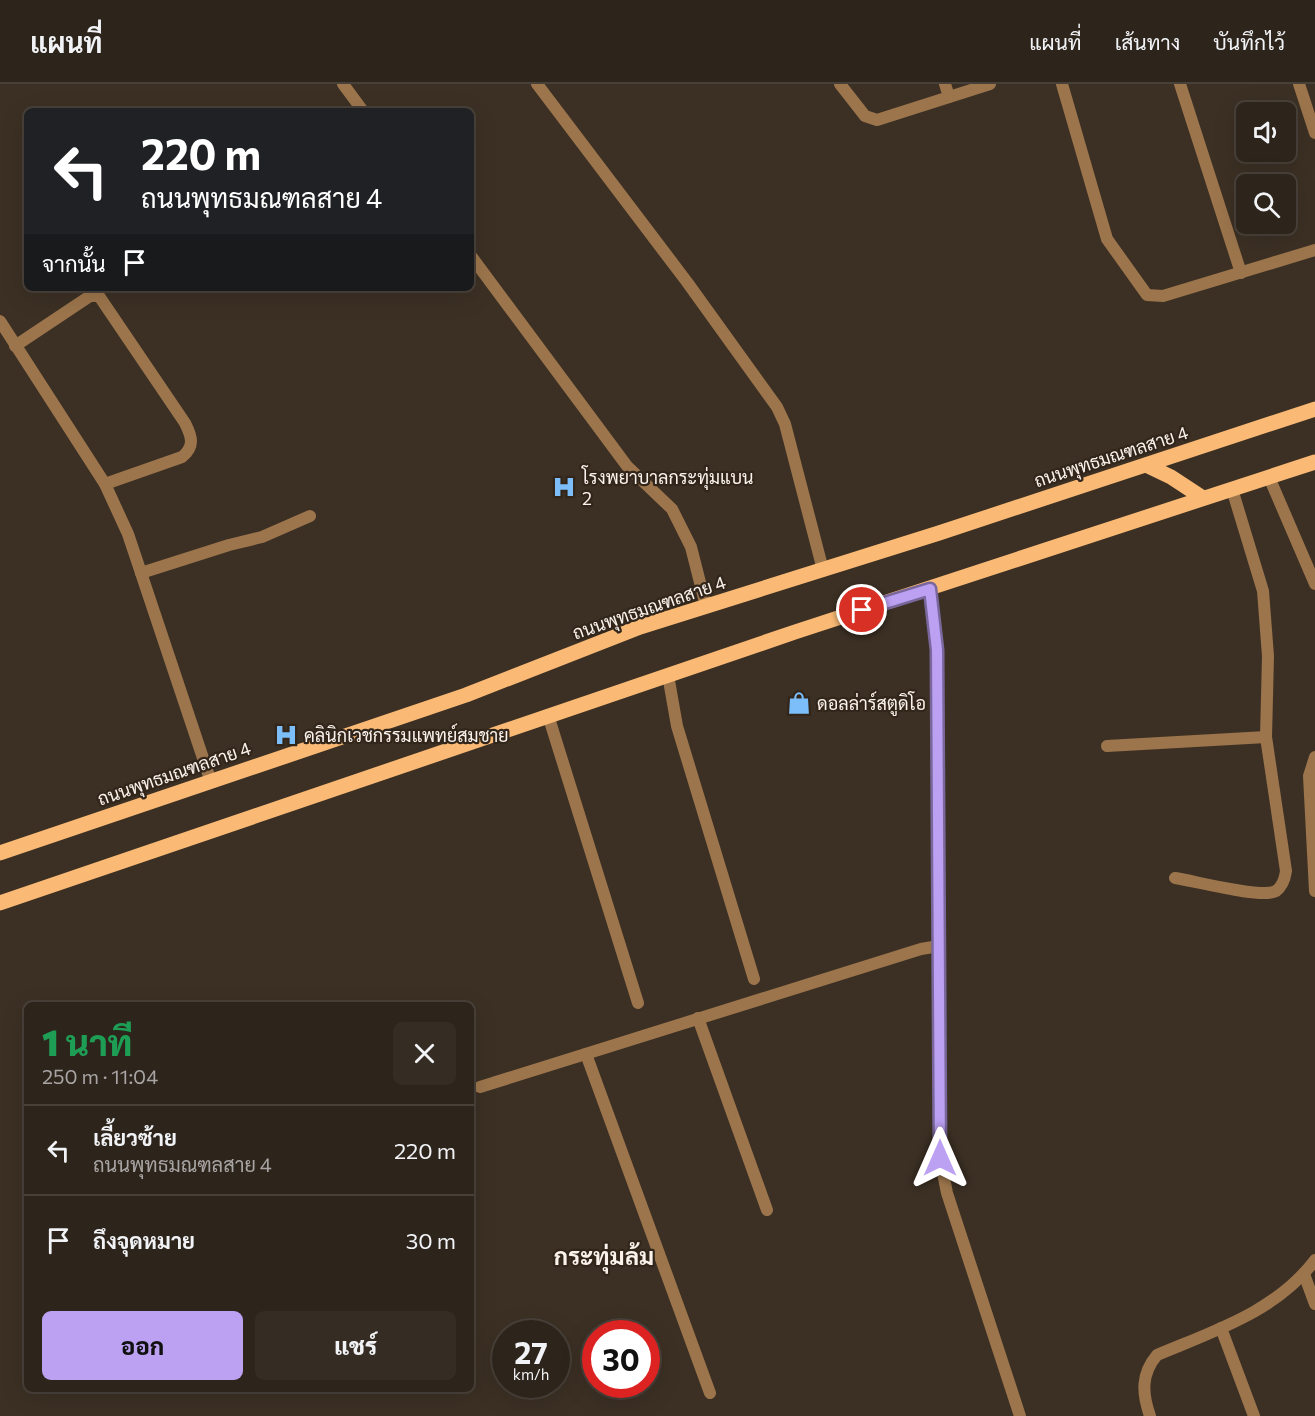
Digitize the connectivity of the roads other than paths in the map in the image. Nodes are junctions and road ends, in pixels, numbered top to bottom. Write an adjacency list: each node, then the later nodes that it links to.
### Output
1 (343, 84): 10 (street)
2 (537, 84): 25 (street)
3 (840, 84): 9 (street)
4 (945, 84): 9 (street)
5 (990, 84): 9 (street)
6 (1062, 84): 14 (street)
7 (1180, 84): 14 (street)
8 (1299, 84): 11 (street)
9 (949, 97)
10 (361, 108)
11 (1315, 133)
12 (1315, 250): 14 (street)
13 (474, 260): 29 (street)
14 (1241, 273)
15 (0, 321): 16 (street)
16 (15, 346): 21 (street); 21 (street)
17 (1315, 410): 19 (main road, ถนนพุทธมณฑลสาย 4)
18 (1315, 462): 20 (main road)
19 (1146, 465): 23 (main road); 25 (main road, ถนนพุทธมณฑลสาย 4)
20 (1269, 477): 22 (main road); 27 (street)
21 (105, 484): 26 (street)
22 (1232, 489): 23 (main road); 32 (street)
23 (1203, 498): 28 (main road)
24 (310, 516): 26 (street)
25 (823, 570): 29 (main road, ถนนพุทธมณฑลสาย 4)
26 (141, 573): 35 (street)
27 (1315, 584)
28 (930, 589): 30 (main road); 40 (street)
29 (706, 606): 35 (main road, ถนนพุทธมณฑลสาย 4)
30 (668, 675): 31 (main road); 41 (street)
31 (548, 715): 39 (main road); 42 (street)
32 (1266, 737): 33 (street); 37 (street)
33 (1107, 746)
34 (1315, 757): 38 (street)
35 (211, 782): 36 (main road, ถนนพุทธมณฑลสาย 4)
36 (0, 853)
37 (1175, 878)
38 (1315, 891)
39 (0, 903)
40 (939, 946): 43 (street); 52 (street)
41 (754, 979)
42 (638, 1002)
43 (698, 1018): 44 (street); 46 (street)
44 (586, 1054): 45 (street); 51 (street)
45 (480, 1087)
46 (767, 1210)
47 (1315, 1260): 48 (street)
48 (1304, 1274): 49 (street); 50 (street)
49 (1315, 1304)
50 (1221, 1328): 53 (street); 54 (street)
51 (711, 1393)
52 (1020, 1416)
53 (1150, 1416)
54 (1254, 1416)

